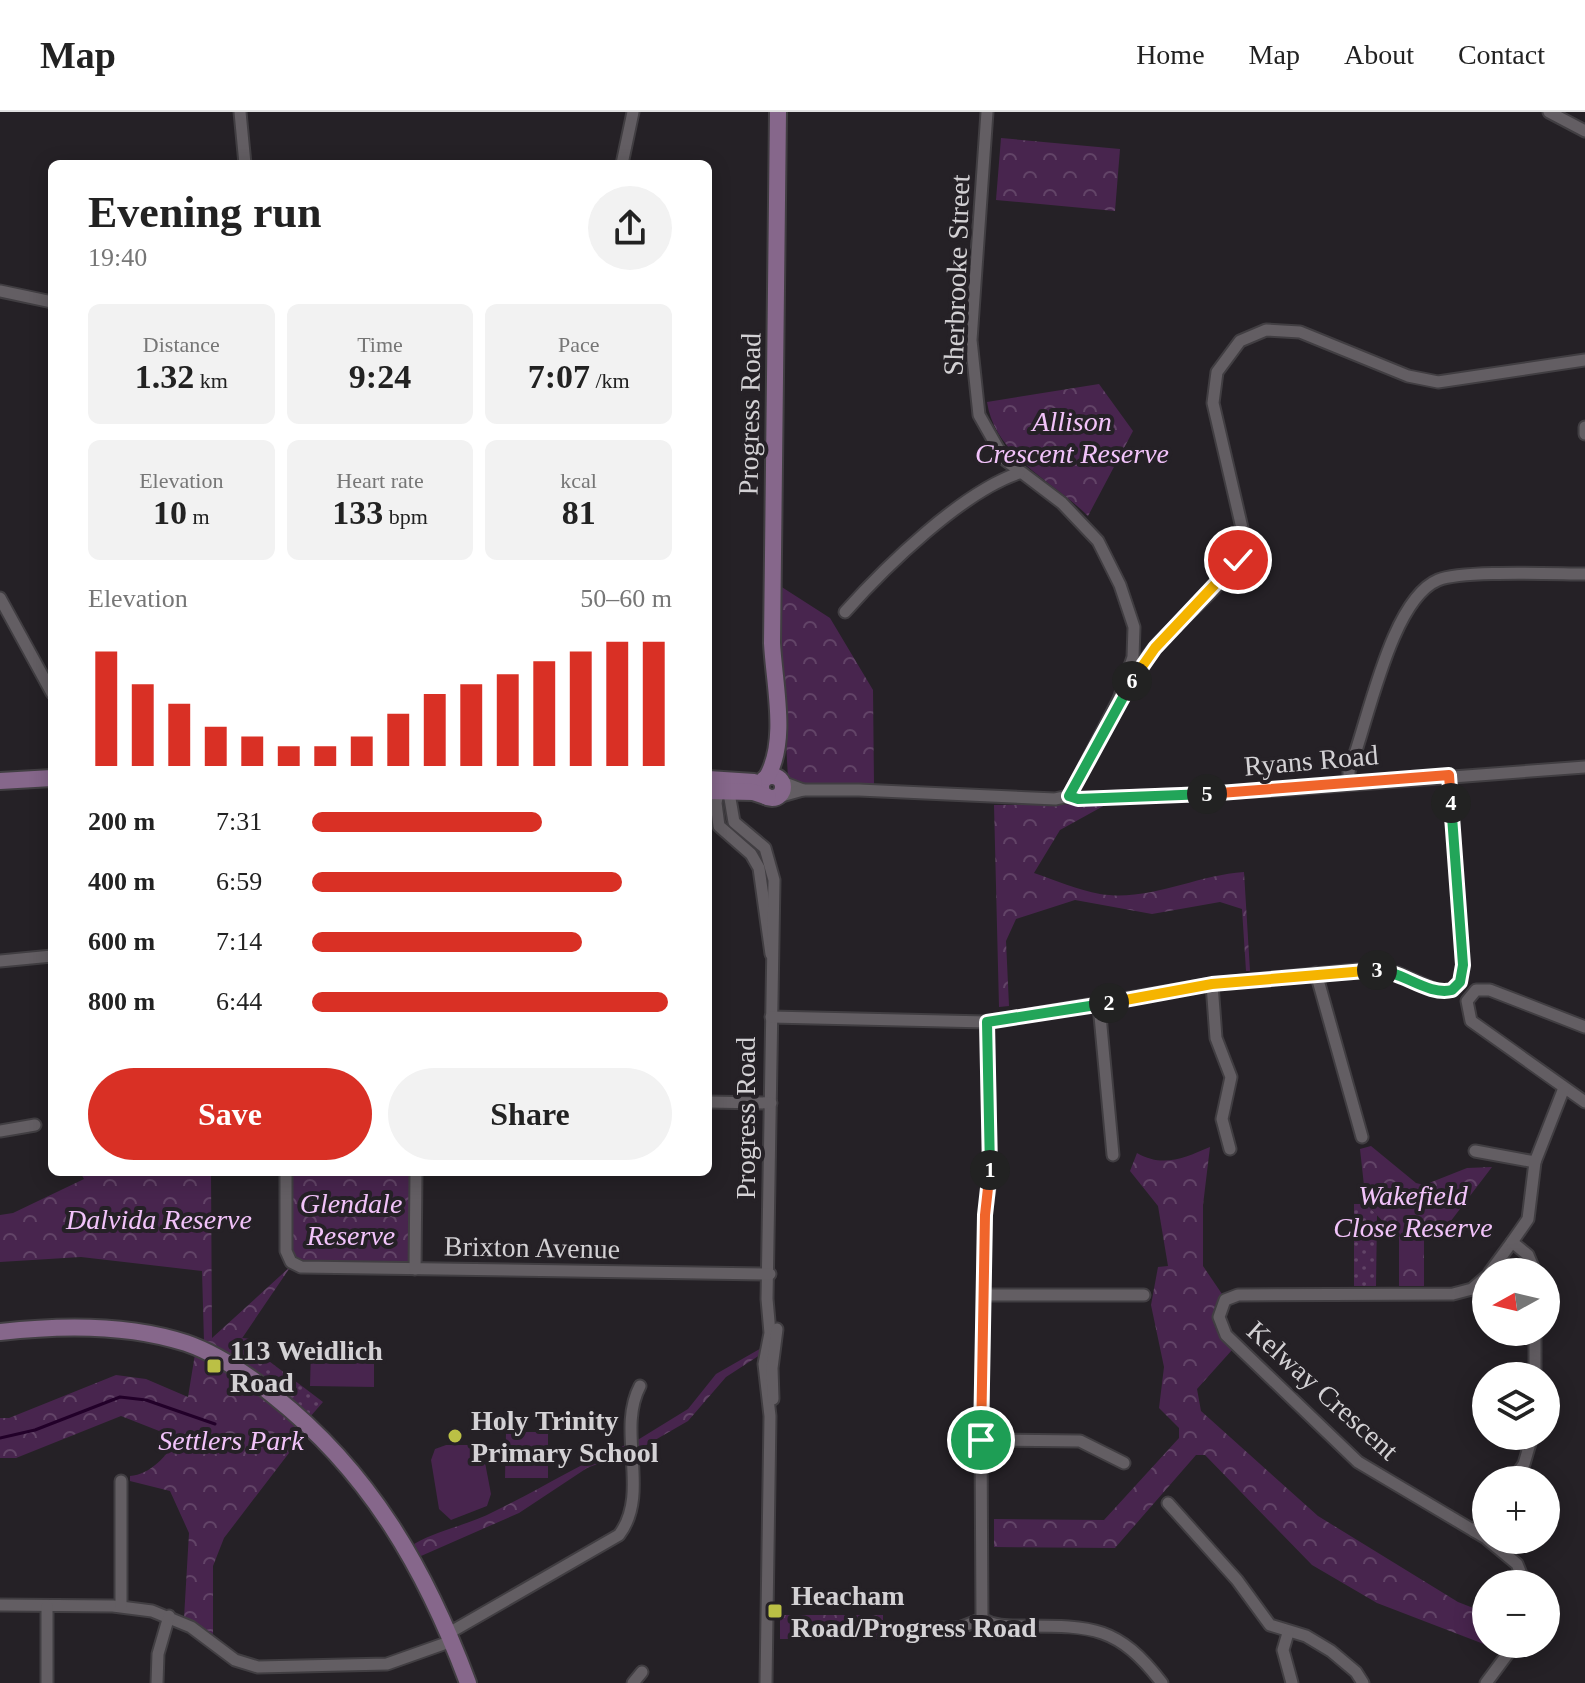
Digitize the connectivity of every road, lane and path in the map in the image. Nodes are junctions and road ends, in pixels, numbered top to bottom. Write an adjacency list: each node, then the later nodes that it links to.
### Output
1 (240, 112): 7 (street)
2 (633, 112): 8 (street)
3 (778, 112): 27 (street, Progress Road)
4 (987, 112): 14 (street, Sherbrooke Street)
5 (1549, 112): 6 (street)
6 (1585, 131)
7 (245, 160)
8 (623, 160)
9 (0, 291): 10 (street)
10 (48, 301)
11 (1585, 360): 19 (street)
12 (1585, 427): 13 (street)
13 (1585, 434)
14 (1019, 473): 17 (street); 19 (street, Sherbrooke Street)
15 (1585, 574): 20 (street)
16 (0, 598): 18 (street)
17 (845, 612)
18 (48, 686)
19 (1119, 699): 29 (street)
20 (1355, 757): 25 (street); 26 (street)
21 (1585, 767): 22 (street, Ryans Road)
22 (1449, 775): 25 (street, Ryans Road); 32 (street)
23 (48, 778): 24 (street)
24 (2, 779)
25 (1363, 782): 26 (street, Ryans Road)
26 (1349, 783): 29 (street, Ryans Road)
27 (773, 786): 28 (street, Ryans Road); 29 (street, Ryans Road)
28 (717, 787): 35 (street, Progress Road)
29 (1069, 796)
30 (48, 956): 31 (street)
31 (0, 961)
32 (1316, 973): 33 (street); 44 (street)
33 (1212, 984): 34 (street); 45 (street)
34 (1099, 1005): 36 (street); 47 (street)
35 (771, 1017): 36 (street); 41 (street, Progress Road)
36 (987, 1022): 57 (street)
37 (1585, 1027): 38 (street)
38 (1564, 1088): 40 (street); 48 (street, Kelway Crescent)
39 (712, 1102): 41 (street)
40 (1585, 1102)
41 (771, 1103): 55 (street, Progress Road)
42 (35, 1125): 43 (street)
43 (0, 1131)
44 (1362, 1137)
45 (1230, 1149)
46 (1475, 1151): 48 (street)
47 (1113, 1155)
48 (1535, 1162): 51 (street, Kelway Crescent)
49 (286, 1176): 54 (street, Brixton Avenue)
50 (416, 1176): 54 (street)
51 (1512, 1242): 52 (street, Kelway Crescent); 53 (street)
52 (1500, 1258)
53 (1529, 1258)
54 (415, 1269): 55 (street, Brixton Avenue)
55 (770, 1278): 84 (street, Progress Road)
56 (1472, 1289): 65 (street, Kelway Crescent)
57 (984, 1295): 58 (street); 61 (street)
58 (1144, 1295)
59 (0, 1332): 75 (street)
60 (640, 1386): 75 (street)
61 (981, 1440): 62 (street); 72 (street)
62 (1124, 1463)
63 (121, 1481): 70 (street)
64 (1168, 1503): 74 (street)
65 (1472, 1530)
66 (1505, 1554): 67 (street, Kelway Crescent)
67 (1519, 1570)
68 (0, 1605): 69 (street)
69 (47, 1606): 70 (street); 79 (street)
70 (121, 1606): 71 (street)
71 (169, 1616): 77 (street); 80 (street)
72 (982, 1619): 73 (street); 85 (street)
73 (911, 1628)
74 (1288, 1633): 86 (street); 87 (street)
75 (450, 1637): 77 (street); 82 (street)
76 (1505, 1658): 88 (street)
77 (275, 1668): 81 (street)
78 (642, 1672): 83 (street)
79 (47, 1683)
80 (157, 1683)
81 (275, 1683)
82 (468, 1683)
83 (633, 1683)
84 (766, 1683)
85 (1162, 1683)
86 (1292, 1683)
87 (1363, 1683)
88 (1486, 1683)

